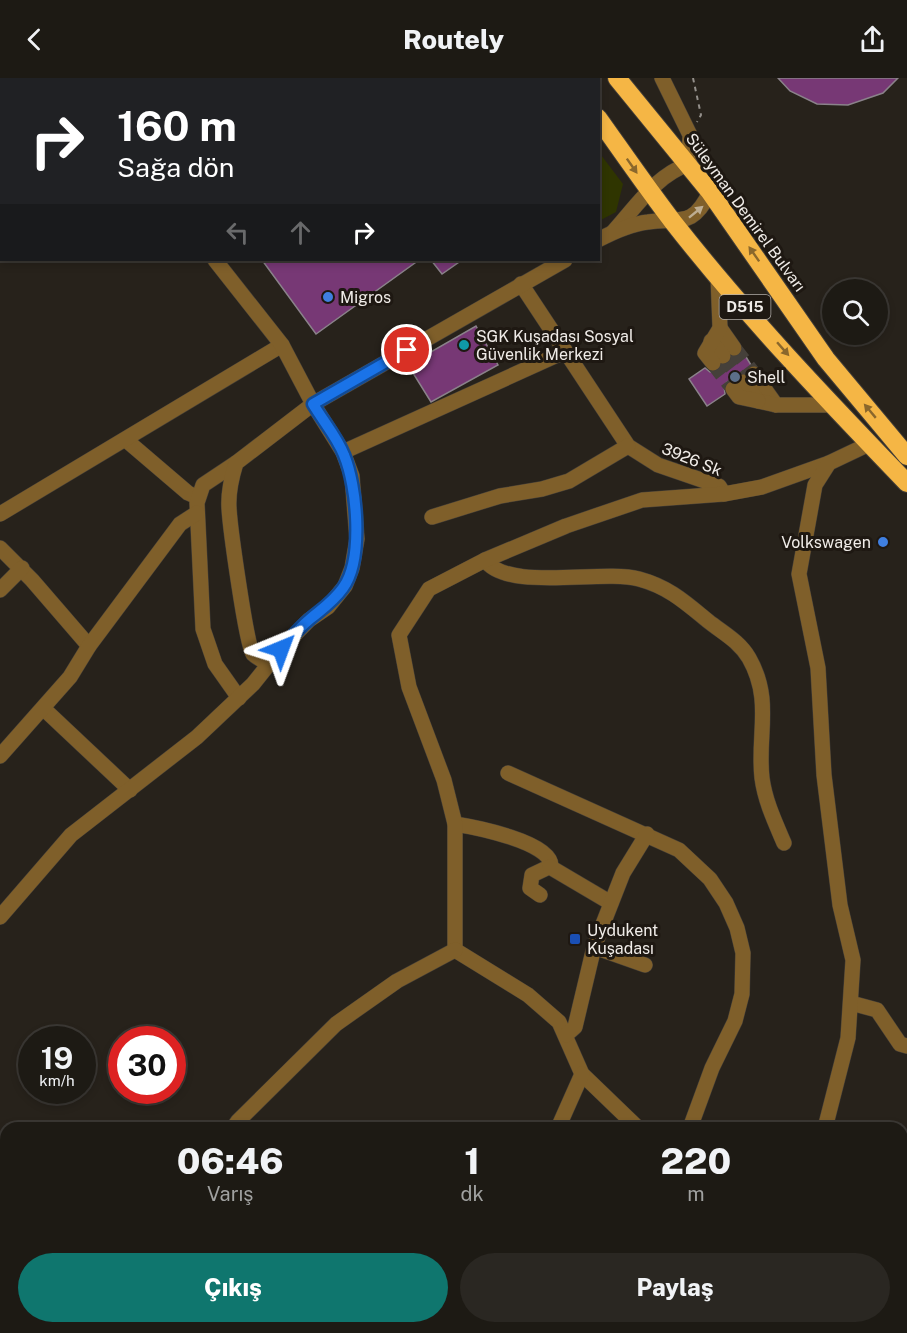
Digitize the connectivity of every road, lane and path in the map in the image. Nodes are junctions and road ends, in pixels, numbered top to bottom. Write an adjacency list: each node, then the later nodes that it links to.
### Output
1 (617, 78): 6 (highway, Süleyman Demirel Bulvarı / D515)
2 (663, 78): 5 (street)
3 (693, 78): 5 (path)
4 (600, 121): 7 (highway, D515, one-way to 7)
5 (690, 135): 6 (street)
6 (688, 164): 7 (street); 8 (highway, Süleyman Demirel Bulvarı / D515)
7 (650, 192): 9 (highway, D515); 10 (street)
8 (710, 192): 9 (street, one-way to 8); 26 (highway, Süleyman Demirel Bulvarı / D515, one-way to 8)
9 (673, 222): 10 (street); 14 (highway, D515)
10 (613, 232): 11 (street)
11 (600, 239)
12 (216, 261): 17 (street)
13 (561, 261): 15 (street)
14 (718, 277): 16 (street); 21 (highway, D515, one-way to 21)
15 (521, 284): 18 (street, 3926 Sk); 19 (street)
16 (716, 335): 16 (street)
17 (282, 345): 19 (street); 22 (street)
18 (564, 352): 24 (street, 3926 Sk); 25 (street)
19 (313, 404): 25 (street); 27 (street)
20 (776, 405): 20 (street); 21 (street)
21 (832, 405): 23 (highway, D515)
22 (126, 440): 31 (street); 33 (street)
23 (869, 444): 28 (street); 29 (highway, D515)
24 (628, 446): 30 (street, 3926 Sk); 34 (street)
25 (343, 452): 40 (street)
26 (907, 456)
27 (236, 462): 31 (street); 40 (street)
28 (830, 464): 30 (street); 56 (street)
29 (907, 483)
30 (724, 494): 36 (street)
31 (197, 497): 32 (street)
32 (197, 513): 39 (street); 41 (street)
33 (0, 514)
34 (432, 517)
35 (0, 548): 37 (street)
36 (485, 560): 46 (street); 48 (street)
37 (22, 568): 38 (street); 39 (street)
38 (0, 590)
39 (89, 646): 42 (street)
40 (269, 664): 41 (street)
41 (239, 698): 45 (street)
42 (44, 709): 43 (street); 45 (street)
43 (0, 756)
44 (508, 773): 47 (street)
45 (130, 790): 52 (street)
46 (455, 824): 49 (street); 54 (street)
47 (647, 834): 51 (street); 63 (street)
48 (784, 843)
49 (550, 867): 50 (street); 51 (street)
50 (540, 895)
51 (611, 903): 53 (street)
52 (0, 917)
53 (594, 947): 55 (street); 57 (street)
54 (455, 950): 57 (street); 60 (street)
55 (645, 965)
56 (851, 1004): 58 (street); 64 (street)
57 (566, 1035): 59 (street)
58 (907, 1046)
59 (582, 1074): 61 (street); 62 (street)
60 (237, 1122)
61 (561, 1122)
62 (632, 1122)
63 (692, 1122)
64 (827, 1122)

